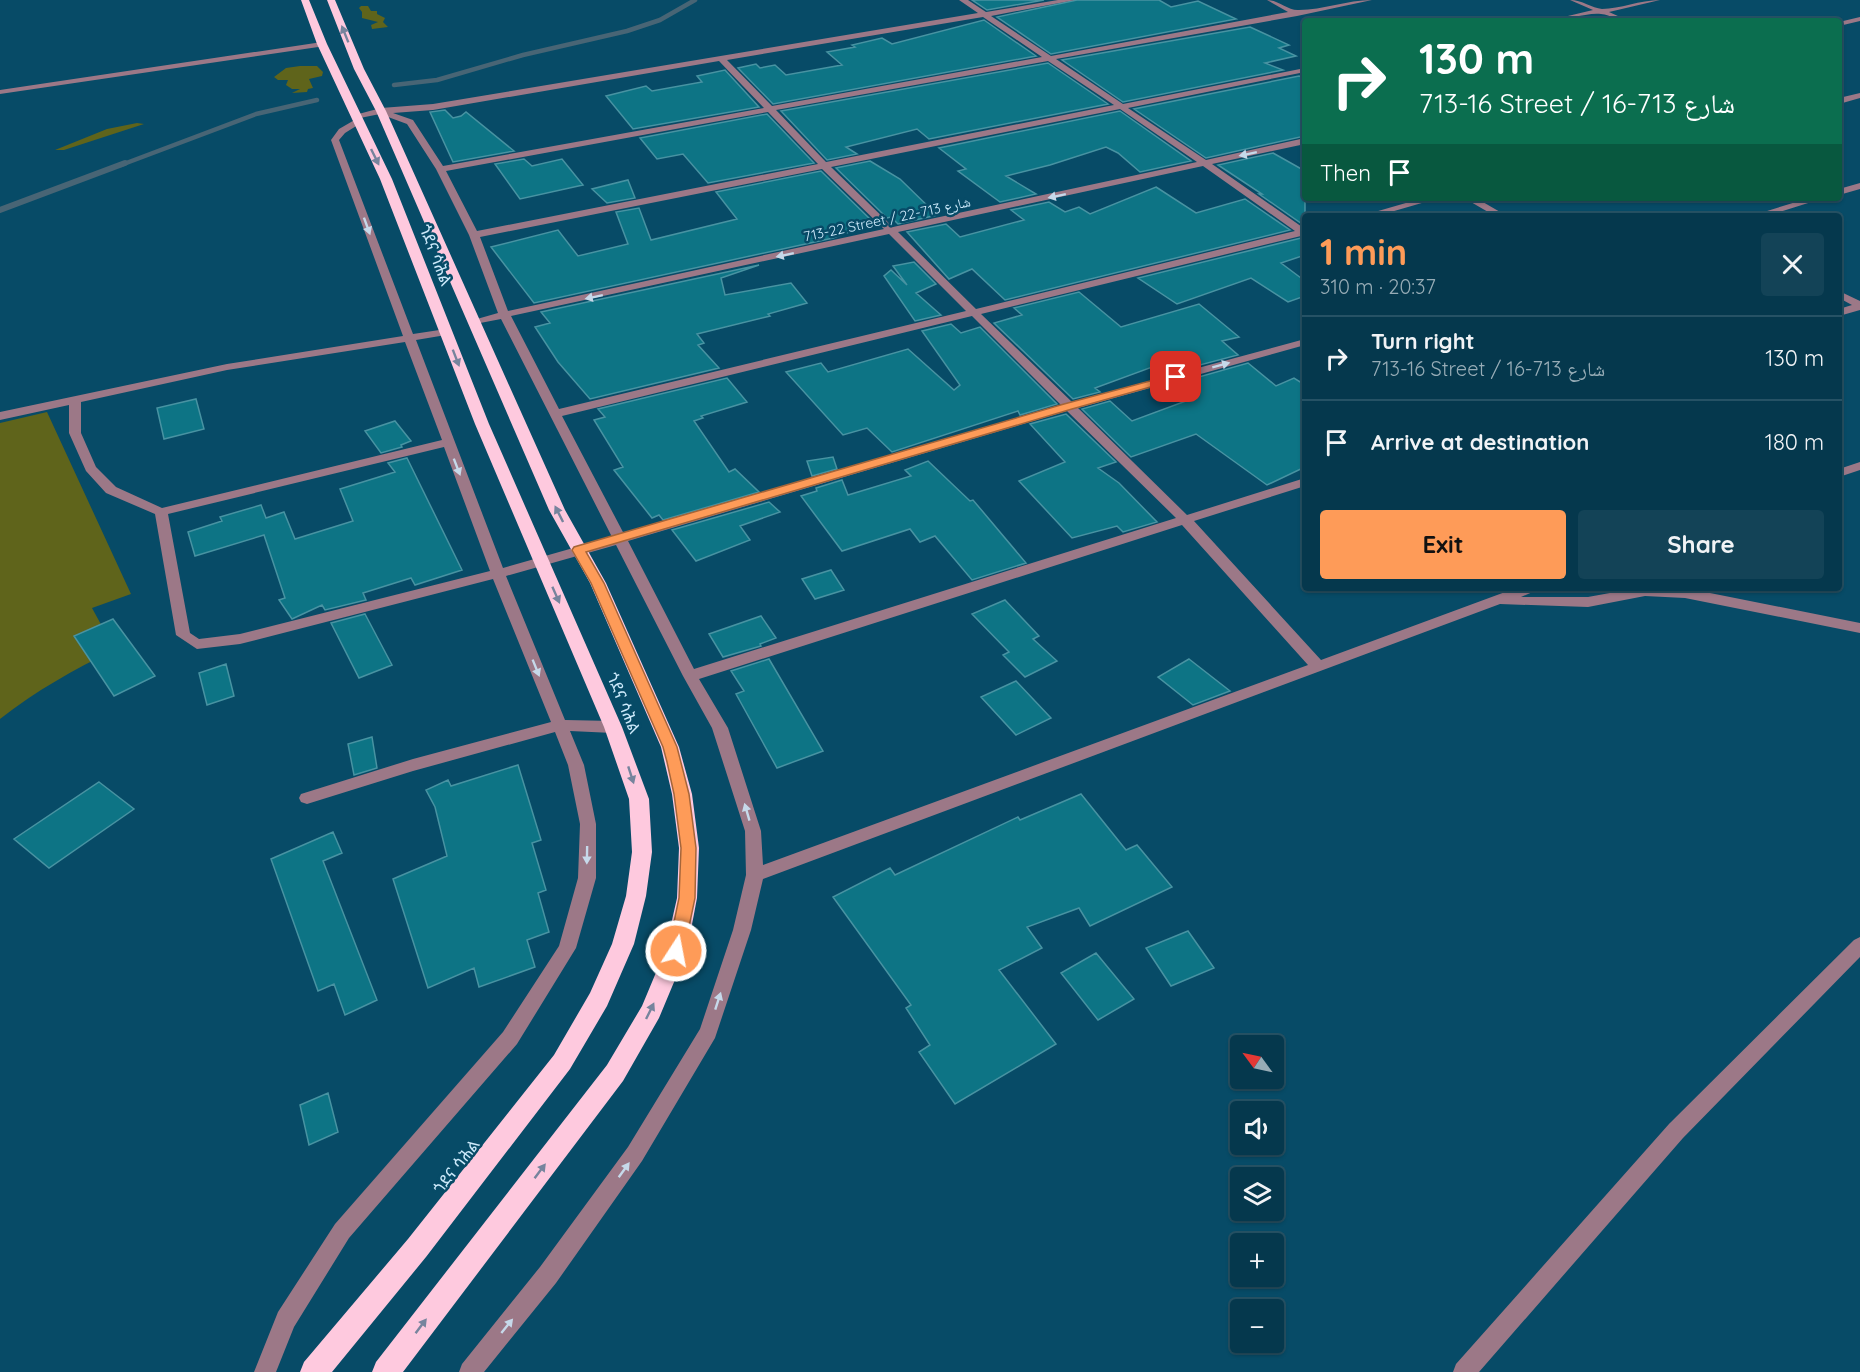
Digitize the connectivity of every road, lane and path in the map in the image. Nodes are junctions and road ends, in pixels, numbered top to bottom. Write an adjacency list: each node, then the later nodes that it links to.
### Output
1 (305, 0): 17 (highway, ጎደና ሳሕል)
2 (331, 0): 26 (highway, ጎደና ሳሕል, one-way to 2)
3 (963, 0): 11 (street)
4 (1071, 0): 11 (street)
5 (1271, 0): 10 (street)
6 (1368, 0): 10 (street)
7 (1574, 0): 9 (street)
8 (1656, 0): 9 (street)
9 (1600, 11): 13 (street); 14 (street)
10 (1296, 13): 12 (street); 18 (street)
11 (984, 14): 18 (street); 19 (street)
12 (1305, 18)
13 (1566, 18)
14 (1618, 18)
15 (1860, 19): 16 (street)
16 (1842, 23)
17 (322, 44): 21 (street); 27 (highway, ጎደና ሳሕል)
18 (1047, 57): 24 (street); 25 (street)
19 (721, 59): 25 (street); 26 (street)
20 (1302, 71): 24 (street)
21 (0, 92)
22 (1860, 95): 23 (street)
23 (1842, 100)
24 (1122, 106): 29 (street); 30 (street)
25 (771, 110): 30 (street); 31 (street)
26 (381, 111): 27 (street); 31 (street); 49 (highway, ጎደና ሳሕል)
27 (357, 118): 50 (highway, ጎደና ሳሕል, one-way to 50); 51 (street, one-way to 51)
28 (1302, 142): 29 (street, 713-22 Street / شارع 713-22, one-way to 29)
29 (1205, 163): 40 (street, 713-22 Street / شارع 713-22, one-way to 40); 41 (street)
30 (825, 166): 40 (street); 43 (street)
31 (441, 169): 43 (street)
32 (1860, 186): 33 (street)
33 (1842, 191)
34 (1423, 201): 37 (street)
35 (1474, 201): 38 (street)
36 (1808, 201): 39 (street)
37 (1377, 213)
38 (1496, 213)
39 (1766, 213)
40 (892, 232): 47 (street); 48 (street, 713-22 Street / شارع 713-22, one-way to 48)
41 (1302, 232)
42 (1302, 233): 47 (street)
43 (474, 235): 48 (street)
44 (1842, 296): 45 (street)
45 (1860, 306): 46 (street)
46 (1842, 312)
47 (974, 314): 54 (street); 55 (street)
48 (505, 316): 49 (street, 713-22 Street / شارع 713-22); 55 (street)
49 (475, 321): 64 (highway, ጎደና ሳሕል, one-way to 49)
50 (446, 332): 51 (street); 65 (highway, ጎደና ሳሕል, one-way to 65)
51 (409, 338): 53 (street); 57 (street)
52 (1302, 343): 54 (street, one-way to 52)
53 (75, 399): 56 (street); 61 (street)
54 (1068, 406): 62 (street); 63 (street)
55 (555, 414): 63 (street)
56 (0, 416)
57 (448, 442): 61 (street); 66 (street, one-way to 66)
58 (1860, 465): 59 (street)
59 (1842, 472)
60 (1302, 483): 62 (street)
61 (161, 512): 66 (street)
62 (1185, 520): 70 (street); 71 (street)
63 (620, 538): 64 (street); 71 (street)
64 (579, 550): 65 (street); 79 (highway, ጎደና ሳሕል, one-way to 64)
65 (543, 562): 66 (street); 73 (highway, ጎደና ሳሕል, one-way to 73)
66 (498, 574): 72 (street, one-way to 72)
67 (1522, 591): 68 (street)
68 (1496, 601): 69 (street); 70 (street)
69 (1860, 627)
70 (1318, 666): 75 (street)
71 (690, 676): 75 (street, one-way to 71)
72 (560, 725): 73 (street); 74 (street); 77 (street, one-way to 77)
73 (613, 727): 78 (highway, ጎደና ሳሕል, one-way to 78)
74 (307, 798)
75 (755, 875): 80 (street, one-way to 75)
76 (1860, 945): 81 (street)
77 (265, 1372)
78 (314, 1372)
79 (386, 1372)
80 (470, 1372)
81 (1464, 1372)

